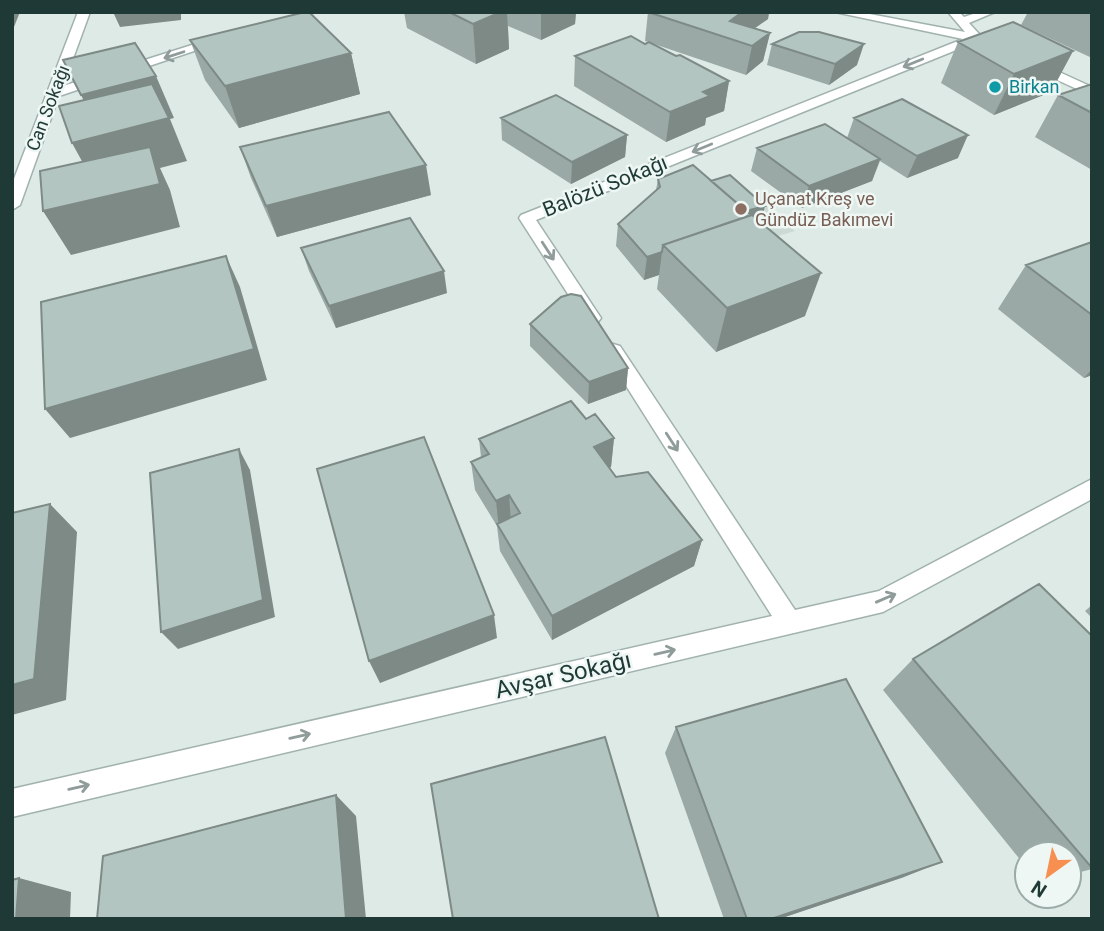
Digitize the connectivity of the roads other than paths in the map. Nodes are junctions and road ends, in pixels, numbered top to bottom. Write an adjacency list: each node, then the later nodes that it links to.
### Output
1 (84, 12): 10 (street, Can Sokağı)
2 (840, 12): 6 (street)
3 (990, 12): 4 (street)
4 (958, 17): 6 (street)
5 (233, 37): 10 (street, one-way to 10)
6 (976, 38): 7 (street); 13 (street, Balözü Sokağı, one-way to 13)
7 (999, 48)
8 (1022, 59): 9 (street)
9 (1092, 92)
10 (54, 93): 11 (street, Can Sokağı)
11 (12, 205)
12 (1092, 488): 13 (street, Avşar Sokağı, one-way to 12)
13 (790, 623): 14 (street, Avşar Sokağı, one-way to 13)
14 (12, 803)

